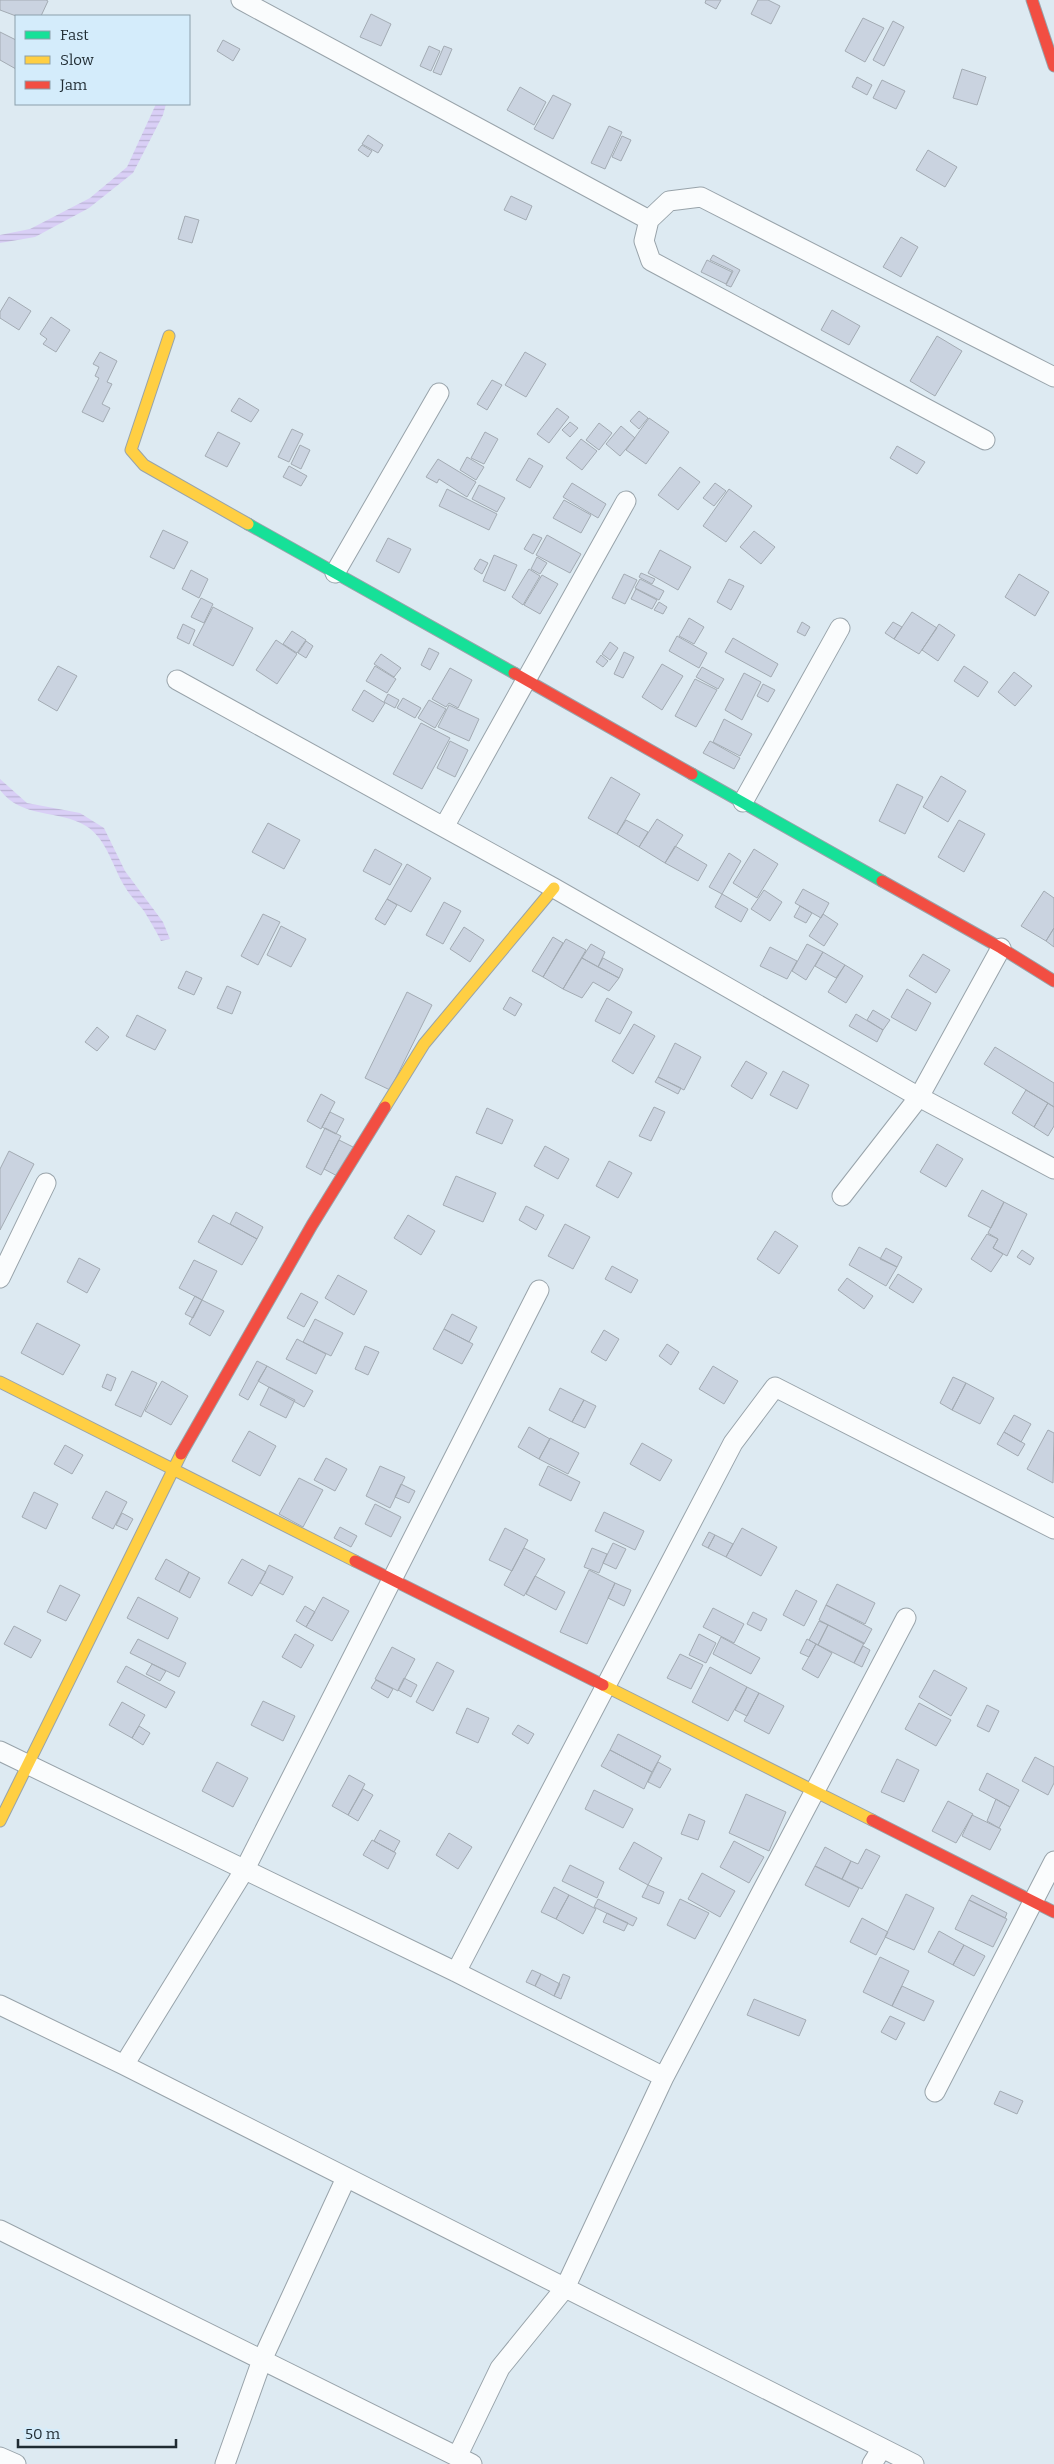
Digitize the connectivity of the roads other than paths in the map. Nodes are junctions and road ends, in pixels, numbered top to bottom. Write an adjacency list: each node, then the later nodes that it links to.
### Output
1 (241, 0): 4 (street)
2 (1032, 0): 3 (street)
3 (1054, 66)
4 (649, 220): 6 (street); 8 (street)
5 (170, 336): 10 (street)
6 (1054, 377)
7 (439, 392): 10 (street)
8 (984, 440)
9 (626, 501): 13 (street)
10 (335, 573): 13 (street)
11 (840, 628): 14 (street)
12 (177, 680): 15 (street)
13 (525, 680): 14 (street); 15 (street)
14 (742, 802): 17 (street)
15 (444, 827): 16 (street)
16 (554, 888): 19 (street); 26 (street)
17 (1001, 948): 18 (street); 19 (street)
18 (1054, 981)
19 (919, 1097): 20 (street); 22 (street)
20 (1054, 1169)
21 (46, 1183): 23 (street)
22 (842, 1196)
23 (0, 1278)
24 (539, 1290): 28 (street)
25 (0, 1382): 26 (street)
26 (173, 1469): 28 (street); 32 (street)
27 (1054, 1529): 30 (street)
28 (392, 1579): 30 (street); 36 (street)
29 (906, 1618): 33 (street)
30 (606, 1686): 33 (street); 39 (street)
31 (0, 1751): 32 (street)
32 (28, 1765): 34 (street); 36 (street)
33 (814, 1791): 37 (street); 42 (street)
34 (0, 1821)
35 (1054, 1861): 37 (street)
36 (245, 1869): 39 (street); 41 (street)
37 (1033, 1901): 38 (street); 43 (street)
38 (1054, 1912)
39 (456, 1972): 42 (street)
40 (0, 2005): 41 (street)
41 (124, 2065): 44 (street)
42 (664, 2077): 46 (street)
43 (935, 2092)
44 (346, 2178): 46 (street); 47 (street)
45 (0, 2230): 47 (street)
46 (564, 2288): 48 (street); 50 (street)
47 (262, 2360): 50 (street); 52 (street)
48 (882, 2448): 53 (street); 54 (street)
49 (0, 2457): 51 (street)
50 (465, 2460)
51 (16, 2464)
52 (225, 2464)
53 (872, 2464)
54 (914, 2464)

